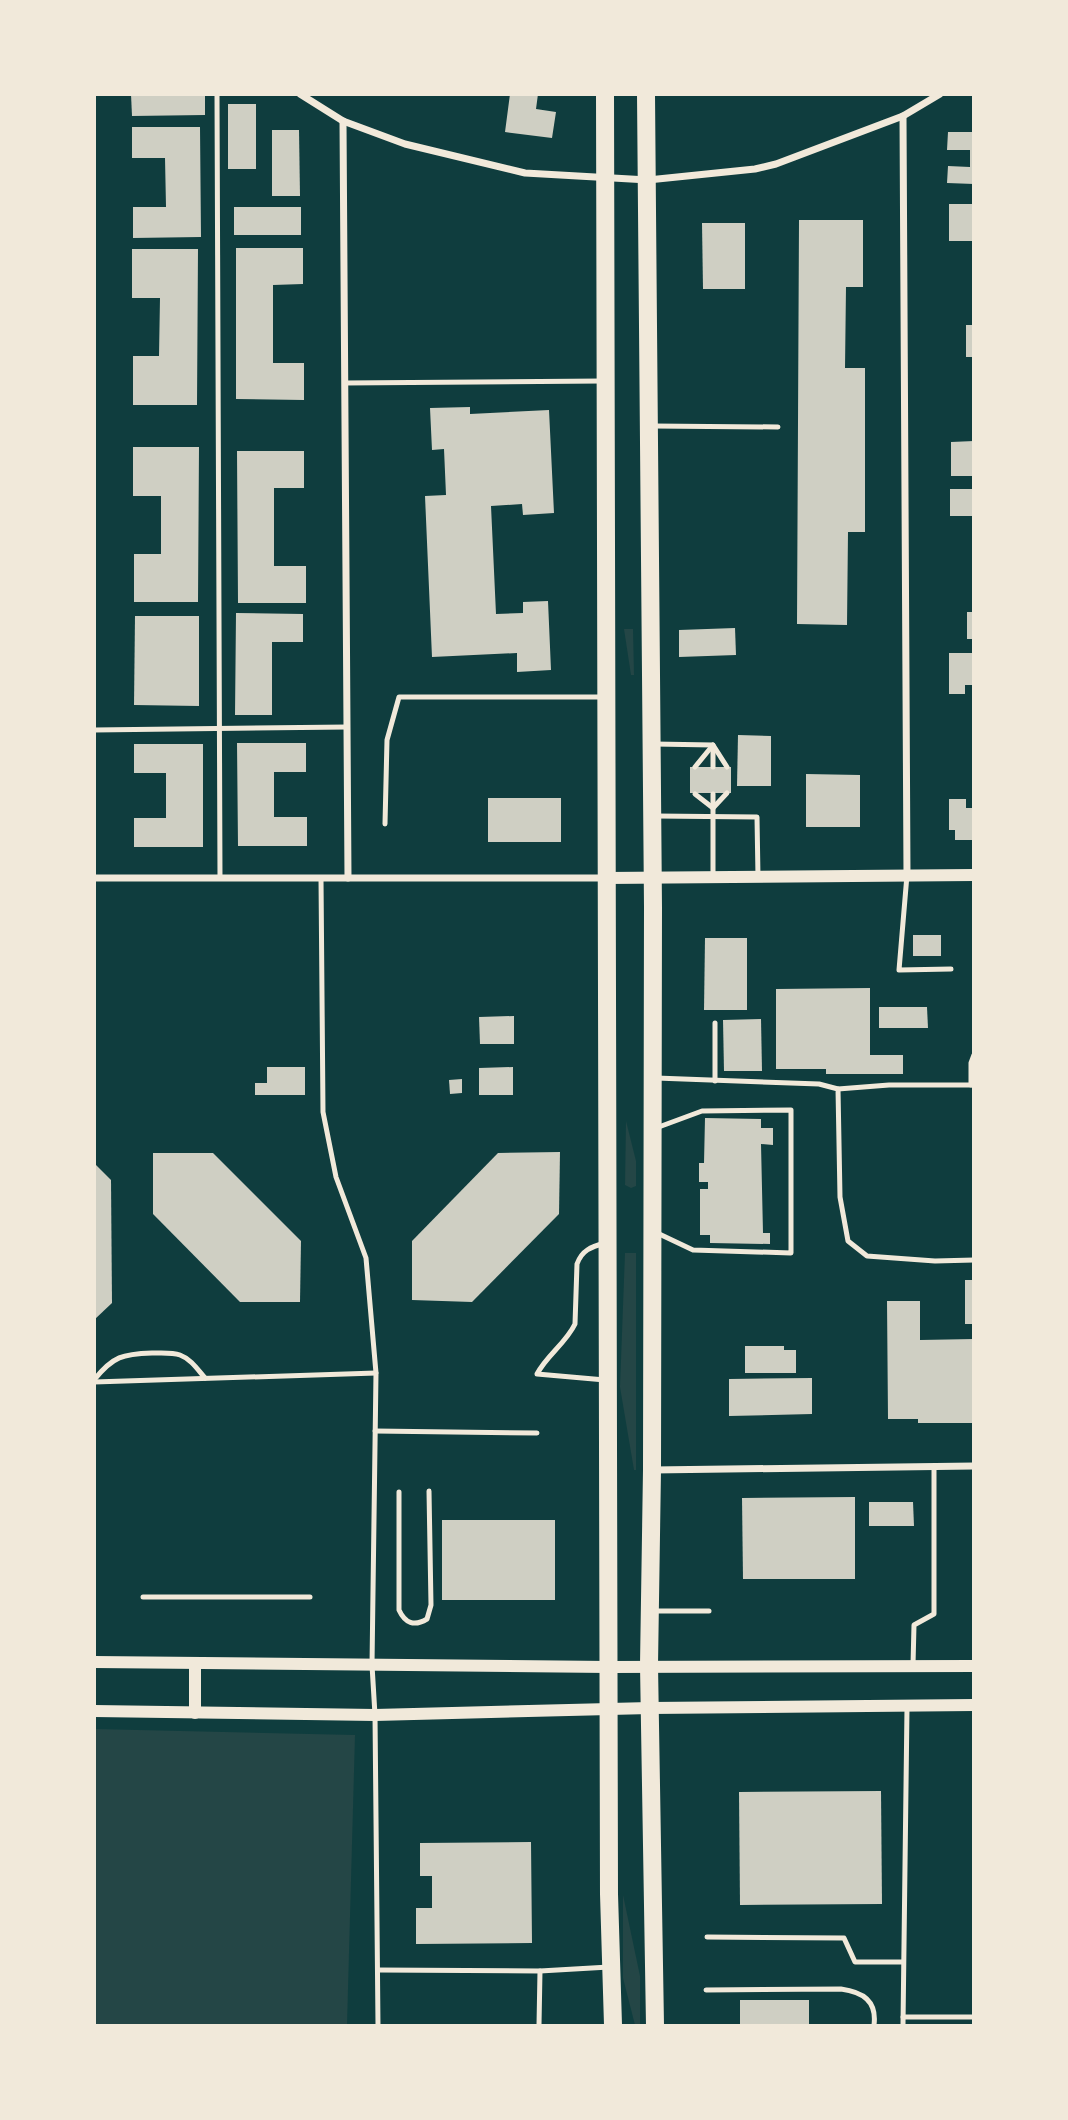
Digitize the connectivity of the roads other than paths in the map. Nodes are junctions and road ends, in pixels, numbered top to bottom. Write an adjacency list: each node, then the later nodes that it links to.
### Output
1 (217, 94): 16 (lane)
2 (300, 94): 7 (street)
3 (605, 94): 8 (highway)
4 (646, 94): 9 (highway)
5 (940, 94): 6 (street)
6 (903, 116): 9 (street); 30 (street)
7 (343, 121): 8 (street); 11 (street)
8 (604, 178): 9 (street); 10 (highway)
9 (648, 180): 12 (highway)
10 (605, 381): 11 (lane); 14 (highway)
11 (345, 383): 15 (street)
12 (650, 426): 13 (lane); 18 (highway)
13 (778, 426)
14 (606, 697): 29 (lane); 37 (highway)
15 (347, 727): 16 (lane); 36 (street)
16 (219, 728): 17 (lane); 34 (lane)
17 (94, 730)
18 (652, 744): 19 (lane); 27 (highway)
19 (713, 745): 20 (lane); 21 (lane); 22 (lane)
20 (695, 767)
21 (713, 767)
22 (727, 767)
23 (726, 793): 26 (lane)
24 (695, 794): 26 (lane)
25 (713, 794): 26 (lane)
26 (713, 808): 28 (lane)
27 (653, 816): 28 (lane); 38 (highway)
28 (713, 817): 32 (lane); 39 (lane)
29 (384, 824)
30 (907, 875): 31 (street); 32 (street); 40 (lane)
31 (974, 875)
32 (758, 877): 39 (street)
33 (94, 878): 34 (street)
34 (220, 878): 35 (street)
35 (321, 878): 36 (street); 51 (lane)
36 (348, 878): 37 (street)
37 (606, 878): 38 (street); 49 (highway)
38 (653, 878): 39 (street); 43 (highway)
39 (713, 878)
40 (951, 969)
41 (715, 1023): 44 (lane)
42 (974, 1055): 45 (lane)
43 (653, 1078): 44 (lane); 47 (highway)
44 (715, 1081): 46 (lane)
45 (972, 1085): 46 (lane)
46 (838, 1089): 50 (lane)
47 (653, 1129): 48 (highway); 48 (lane)
48 (653, 1231): 59 (highway)
49 (607, 1242): 53 (highway); 53 (lane)
50 (974, 1260)
51 (376, 1373): 52 (lane); 55 (lane)
52 (205, 1378): 54 (lane); 54 (lane)
53 (608, 1380): 72 (highway)
54 (94, 1381)
55 (375, 1432): 56 (lane); 68 (lane)
56 (537, 1433)
57 (974, 1466): 58 (street)
58 (934, 1467): 59 (street); 70 (lane)
59 (652, 1470): 64 (highway)
60 (429, 1491): 61 (lane)
61 (399, 1492)
62 (143, 1597): 63 (lane)
63 (310, 1597)
64 (650, 1611): 65 (lane); 69 (highway)
65 (709, 1611)
66 (94, 1662): 67 (street)
67 (195, 1663): 68 (street); 78 (street)
68 (372, 1665): 72 (street); 79 (lane)
69 (649, 1665): 70 (street); 72 (street); 75 (highway)
70 (913, 1665): 71 (street)
71 (974, 1666)
72 (609, 1667): 76 (highway)
73 (907, 1704): 74 (street); 75 (street); 81 (lane)
74 (974, 1704)
75 (650, 1708): 76 (street); 91 (highway)
76 (609, 1710): 79 (street); 82 (highway)
77 (94, 1711): 78 (street)
78 (195, 1713): 79 (street)
79 (375, 1715): 83 (lane)
80 (707, 1937): 81 (lane)
81 (903, 1962): 86 (lane)
82 (611, 1967): 84 (lane); 90 (highway)
83 (378, 1970): 84 (lane); 88 (lane)
84 (540, 1971): 89 (lane)
85 (706, 1990): 92 (lane)
86 (903, 2017): 87 (lane); 93 (lane)
87 (974, 2017)
88 (378, 2025)
89 (539, 2025)
90 (612, 2025)
91 (655, 2025)
92 (874, 2025)
93 (903, 2025)

